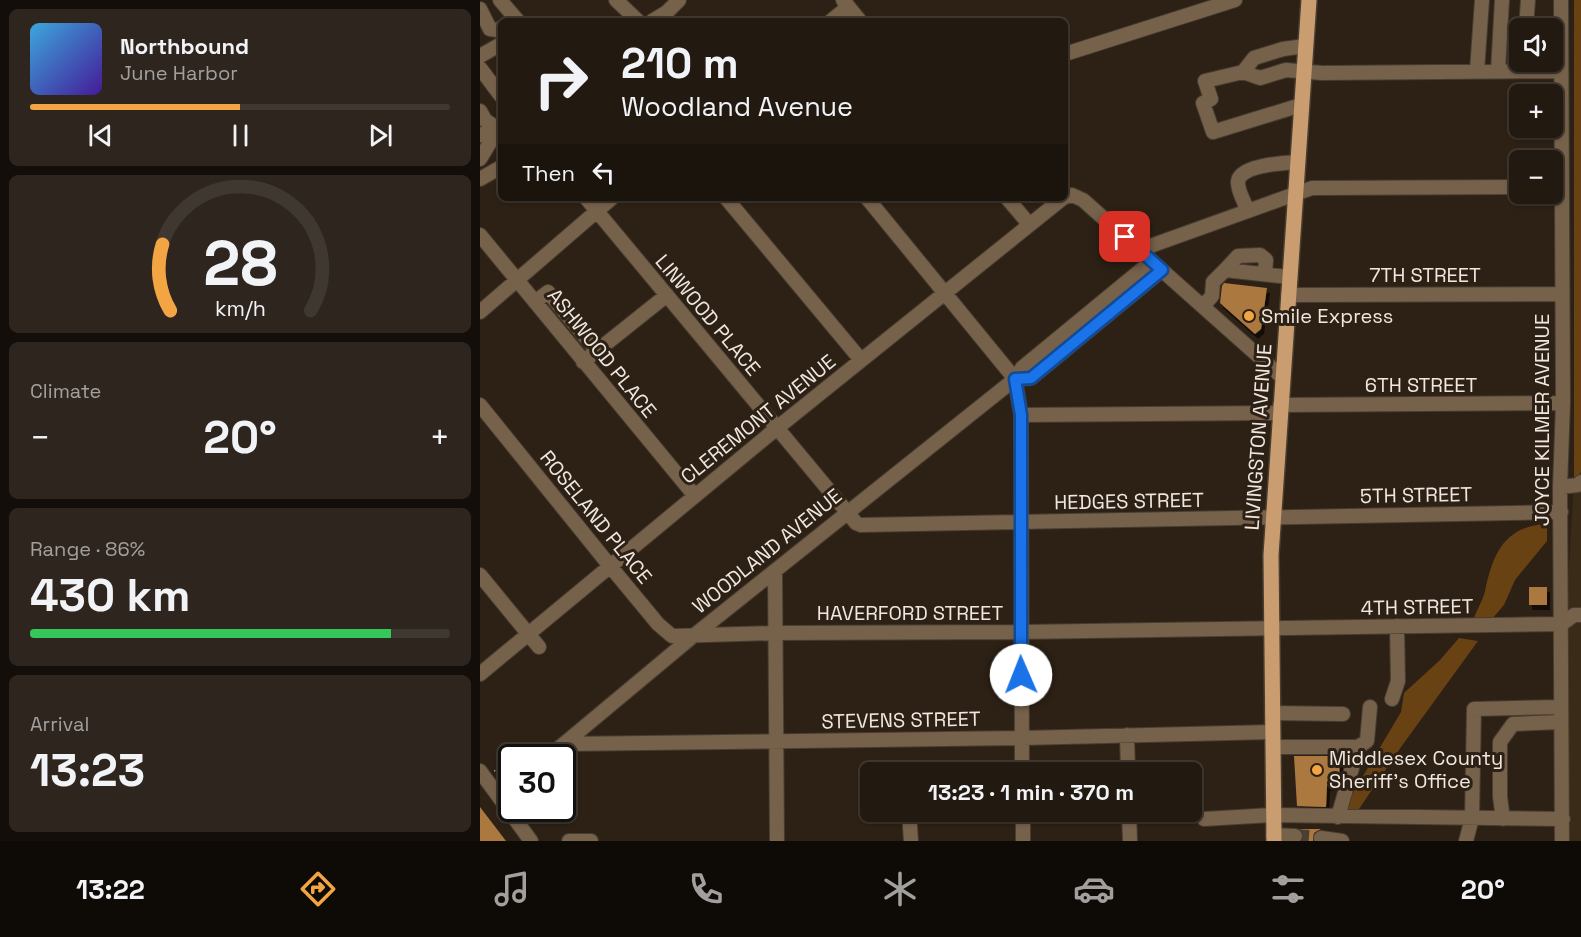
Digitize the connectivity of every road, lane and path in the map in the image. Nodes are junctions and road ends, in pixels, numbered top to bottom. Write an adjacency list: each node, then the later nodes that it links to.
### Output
1 (500, 0): 12 (street)
2 (616, 0): 13 (street)
3 (679, 0): 14 (street)
4 (1235, 0): 22 (street)
5 (1309, 0): 21 (main road, LIVINGSTON AVENUE)
6 (1482, 0): 26 (street)
7 (1502, 0): 27 (street)
8 (1528, 0): 17 (street)
9 (1561, 0): 18 (street, JOYCE KILMER AVENUE)
10 (845, 3): 15 (street); 16 (street)
11 (480, 9): 19 (street)
12 (515, 18)
13 (635, 18)
14 (657, 18)
15 (833, 18)
16 (858, 18)
17 (1527, 18)
18 (1561, 18)
19 (498, 30)
20 (498, 46): 23 (street)
21 (1305, 46): 28 (street); 29 (main road, LIVINGSTON AVENUE)
22 (1068, 53)
23 (480, 56)
24 (480, 68): 31 (street)
25 (1509, 69): 27 (street)
26 (1477, 71): 27 (street); 29 (street)
27 (1498, 71)
28 (1243, 72): 29 (street); 32 (street)
29 (1304, 72): 32 (main road, LIVINGSTON AVENUE)
30 (1561, 72): 38 (street, JOYCE KILMER AVENUE)
31 (498, 92)
32 (1301, 105): 40 (main road, LIVINGSTON AVENUE)
33 (480, 111): 34 (street)
34 (498, 126)
35 (498, 127): 37 (street)
36 (498, 129): 39 (street)
37 (480, 135)
38 (1558, 150)
39 (480, 159)
40 (1297, 162): 44 (main road, LIVINGSTON AVENUE); 54 (street)
41 (498, 169): 42 (street)
42 (480, 179)
43 (1509, 187): 44 (street)
44 (1295, 194): 54 (street); 59 (main road, LIVINGSTON AVENUE)
45 (1068, 197): 57 (street)
46 (588, 201): 53 (street, LINWOOD PLACE)
47 (608, 201): 53 (street)
48 (728, 201): 69 (street)
49 (869, 201): 61 (street)
50 (1010, 201): 55 (street)
51 (1061, 201): 55 (street, CLEREMONT AVENUE)
52 (1558, 204): 62 (street, JOYCE KILMER AVENUE)
53 (596, 211): 60 (street); 63 (street, LINWOOD PLACE)
54 (1248, 211): 57 (street)
55 (1029, 224): 61 (street, CLEREMONT AVENUE)
56 (480, 235): 60 (street, ASHWOOD PLACE)
57 (1139, 250): 58 (street)
58 (1157, 266): 66 (street); 72 (street, WOODLAND AVENUE)
59 (1289, 277): 64 (main road, LIVINGSTON AVENUE); 66 (street)
60 (518, 280): 65 (street, ASHWOOD PLACE); 67 (street)
61 (944, 292): 69 (street, CLEREMONT AVENUE); 72 (street)
62 (1562, 294): 64 (street, 7TH STREET); 73 (street, JOYCE KILMER AVENUE)
63 (667, 295): 68 (street); 77 (street, LINWOOD PLACE)
64 (1288, 295): 71 (main road, LIVINGSTON AVENUE)
65 (535, 302): 68 (street); 70 (street, ASHWOOD PLACE)
66 (1203, 306): 71 (street)
67 (480, 312)
68 (597, 351): 70 (street)
69 (861, 360): 77 (street, CLEREMONT AVENUE)
70 (583, 362): 80 (street, ASHWOOD PLACE)
71 (1282, 377): 75 (main road, LIVINGSTON AVENUE)
72 (1015, 379): 76 (street); 81 (street, WOODLAND AVENUE)
73 (1563, 403): 75 (street, 6TH STREET); 79 (street, JOYCE KILMER AVENUE)
74 (480, 405): 85 (street, ROSELAND PLACE)
75 (1280, 409): 76 (street, 6TH STREET); 83 (main road, LIVINGSTON AVENUE)
76 (1021, 415): 84 (street)
77 (777, 428): 80 (street, CLEREMONT AVENUE); 81 (street, LINWOOD PLACE)
78 (1581, 482): 79 (street)
79 (1560, 488): 82 (street, JOYCE KILMER AVENUE)
80 (695, 496): 85 (street, CLEREMONT AVENUE)
81 (847, 512): 84 (street, HEDGES STREET); 86 (street, WOODLAND AVENUE)
82 (1561, 512): 83 (street, 5TH STREET); 89 (street, JOYCE KILMER AVENUE)
83 (1273, 518): 84 (street, HEDGES STREET); 91 (main road, LIVINGSTON AVENUE)
84 (1020, 523): 92 (street)
85 (610, 566): 94 (street, CLEREMONT AVENUE); 95 (street, ROSELAND PLACE)
86 (775, 572): 93 (street); 95 (street, WOODLAND AVENUE)
87 (480, 575): 94 (street)
88 (1581, 615): 89 (street)
89 (1562, 624): 90 (street, 4TH STREET); 100 (street, JOYCE KILMER AVENUE)
90 (1397, 626): 91 (street, 4TH STREET); 98 (street)
91 (1272, 628): 92 (street, HAVERFORD STREET); 101 (main road, LIVINGSTON AVENUE)
92 (1020, 632): 93 (street, HAVERFORD STREET); 105 (street)
93 (775, 633): 95 (street, HAVERFORD STREET); 107 (street)
94 (529, 634): 96 (street); 97 (street, CLEREMONT AVENUE)
95 (692, 637): 108 (street, WOODLAND AVENUE)
96 (538, 647)
97 (480, 674)
98 (1392, 699)
99 (1370, 706): 109 (street)
100 (1561, 707): 103 (street, JOYCE KILMER AVENUE); 115 (street)
101 (1272, 713): 102 (street); 106 (main road, LIVINGSTON AVENUE)
102 (1343, 714)
103 (1560, 722): 117 (street); 118 (street, JOYCE KILMER AVENUE)
104 (1127, 735): 105 (street, STEVENS STREET); 106 (street, STEVENS STREET); 111 (street)
105 (1022, 738): 107 (street, STEVENS STREET); 110 (street)
106 (1273, 740): 109 (street, STEVENS STREET); 113 (main road, LIVINGSTON AVENUE)
107 (776, 741): 108 (street, STEVENS STREET); 128 (street)
108 (565, 744)
109 (1358, 747): 114 (street)
110 (1023, 762)
111 (1128, 762)
112 (485, 772): 125 (street)
113 (1273, 815): 114 (street); 116 (street); 123 (main road, LIVINGSTON AVENUE)
114 (1338, 817): 115 (street)
115 (1472, 818): 117 (street); 133 (street)
116 (1204, 819)
117 (1503, 819): 118 (street)
118 (1563, 819): 134 (street, JOYCE KILMER AVENUE)
119 (910, 822): 129 (street)
120 (1023, 822): 130 (street)
121 (1129, 822): 131 (street)
122 (1295, 836): 123 (street)
123 (1274, 838)
124 (1321, 838): 132 (street)
125 (531, 841)
126 (569, 841): 127 (street)
127 (591, 841)
128 (777, 841)
129 (911, 841)
130 (1023, 841)
131 (1130, 841)
132 (1342, 841)
133 (1466, 841)
134 (1562, 841)

